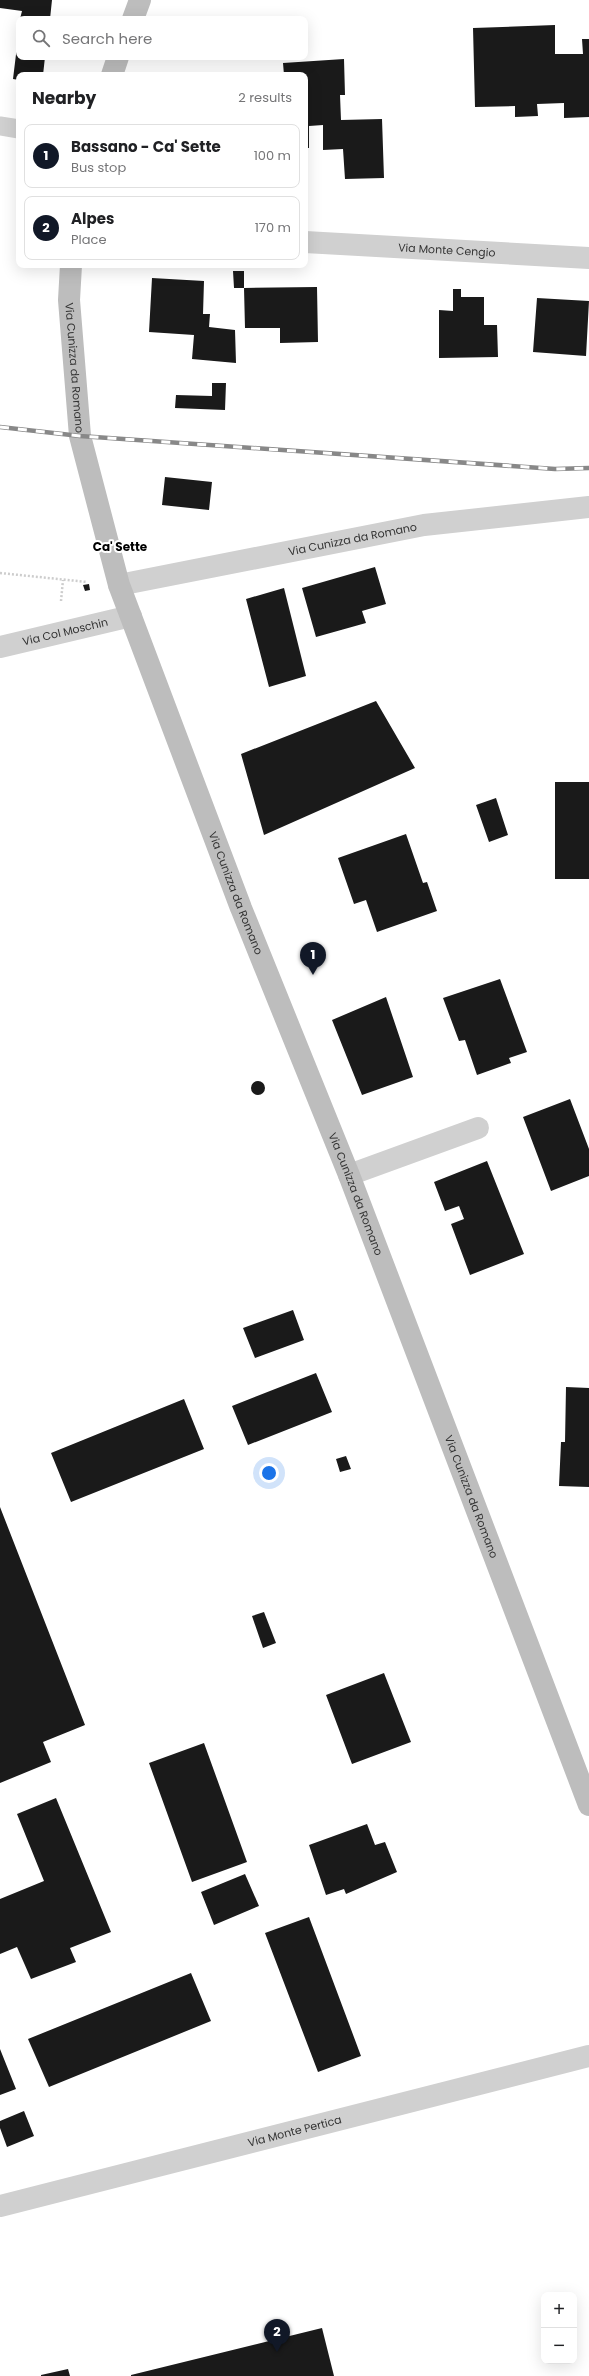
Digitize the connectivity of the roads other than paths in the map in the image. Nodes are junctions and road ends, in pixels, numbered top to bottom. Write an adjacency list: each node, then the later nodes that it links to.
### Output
1 (140, 0): 2 (main road)
2 (134, 16)
3 (117, 60): 4 (main road)
4 (113, 72)
5 (0, 126): 6 (lane)
6 (16, 129)
7 (308, 242): 8 (street, Via Monte Cengio)
8 (589, 258)
9 (71, 268): 11 (main road, Via Cunizza da Romano)
10 (589, 507): 11 (street, Via Cunizza da Romano)
11 (119, 584): 12 (main road, Via Cunizza da Romano)
12 (123, 618): 13 (street, Via Col Moschin); 15 (main road, Via Cunizza da Romano)
13 (0, 647)
14 (478, 1128): 15 (street)
15 (349, 1175): 16 (main road, Via Cunizza da Romano)
16 (589, 1806)
17 (589, 2056): 18 (street, Via Monte Pertica)
18 (0, 2206)

